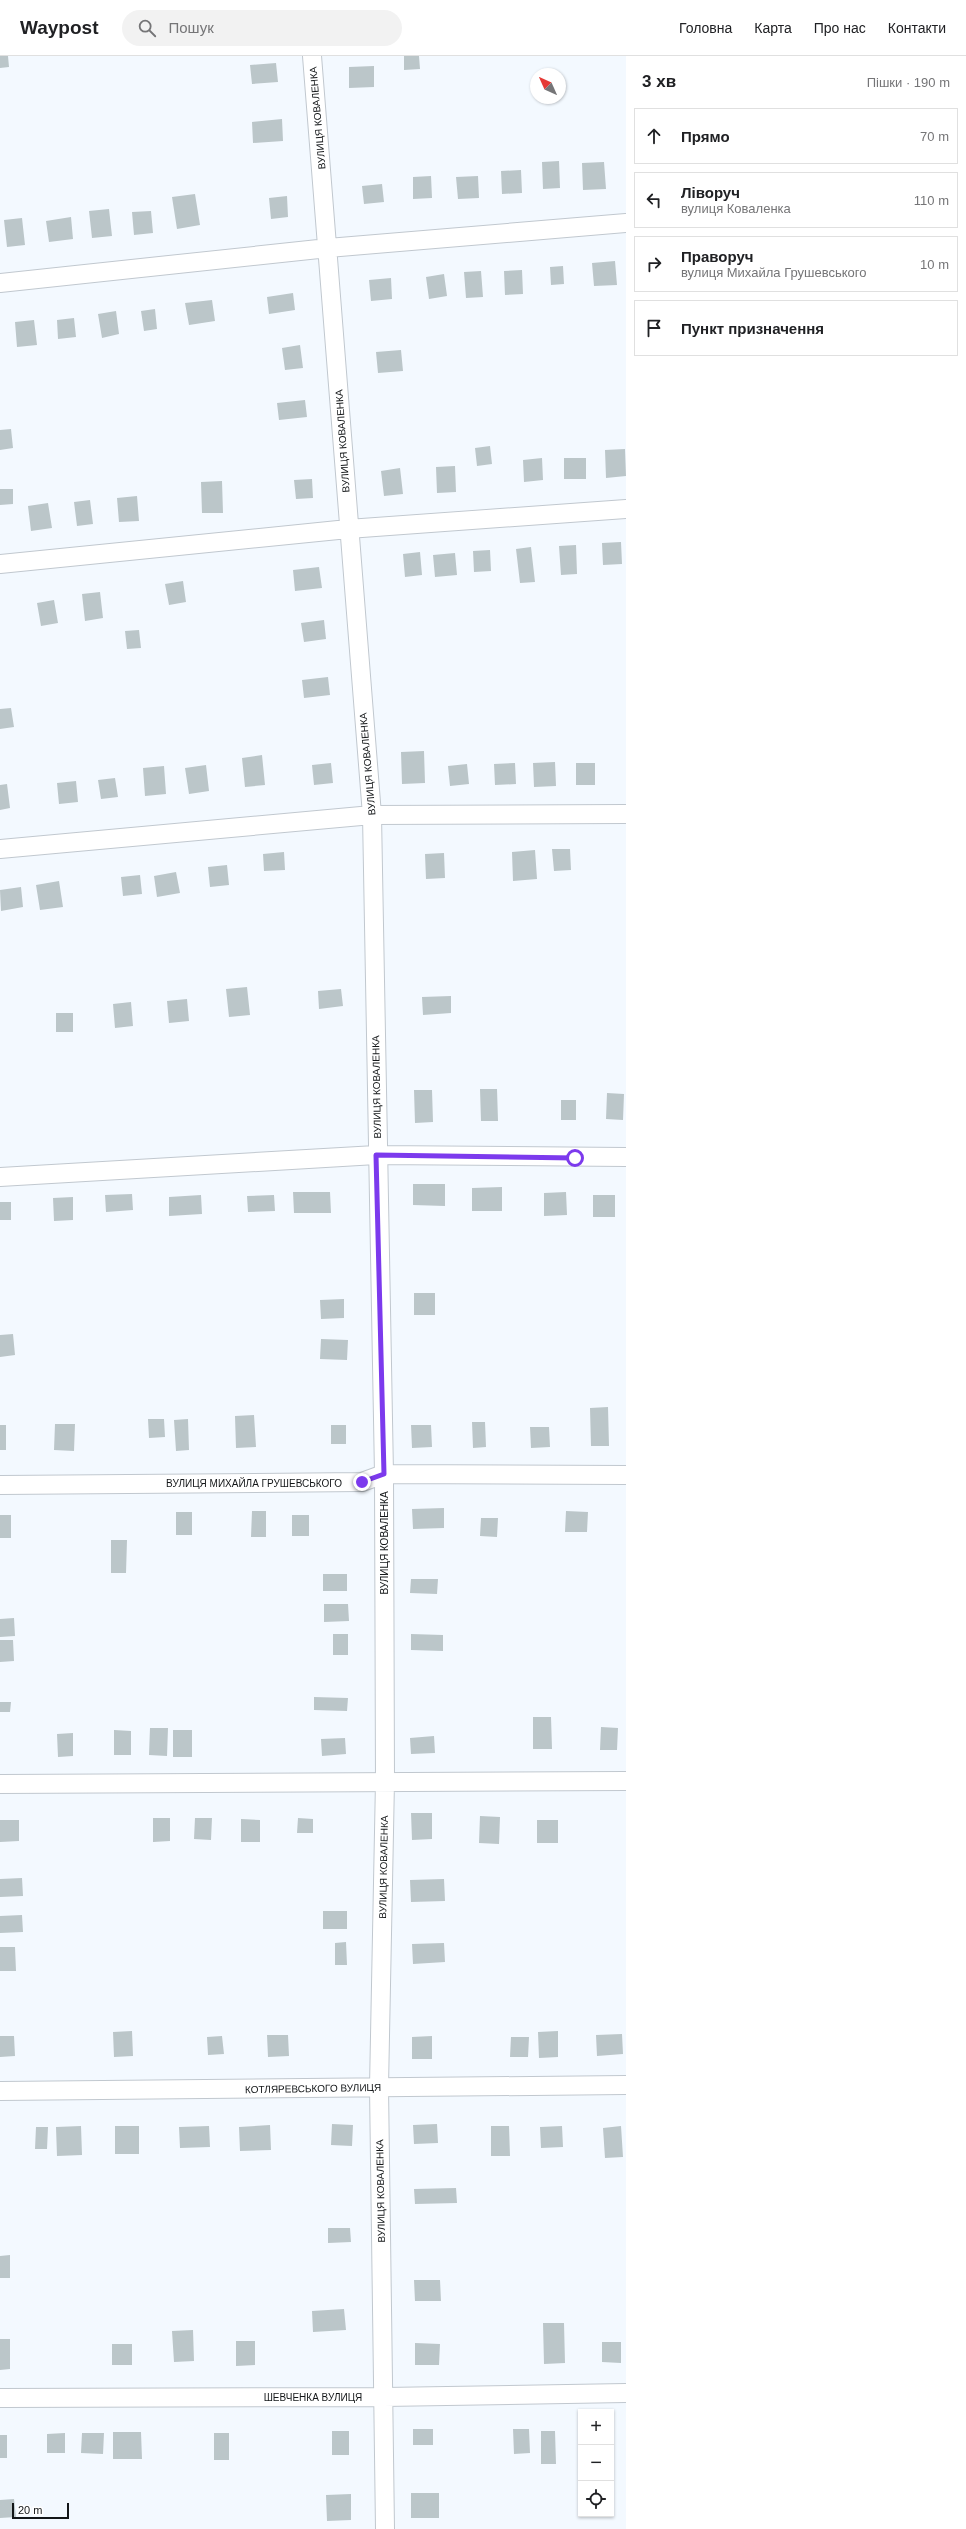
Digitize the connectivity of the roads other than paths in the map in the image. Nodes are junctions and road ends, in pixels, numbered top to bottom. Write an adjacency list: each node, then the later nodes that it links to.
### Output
1 (312, 56): 3 (street, ВУЛИЦЯ КОВАЛЕНКА)
2 (626, 223): 3 (street)
3 (328, 248): 4 (street); 6 (street, ВУЛИЦЯ КОВАЛЕНКА)
4 (0, 283)
5 (626, 509): 6 (street)
6 (348, 528): 7 (street); 9 (street, ВУЛИЦЯ КОВАЛЕНКА)
7 (0, 564)
8 (626, 814): 9 (street)
9 (372, 815): 10 (street); 11 (street, ВУЛИЦЯ КОВАЛЕНКА)
10 (0, 849)
11 (376, 1155): 12 (street); 13 (street); 14 (street, ВУЛИЦЯ КОВАЛЕНКА)
12 (626, 1157)
13 (0, 1177)
14 (384, 1474): 15 (street, ВУЛИЦЯ МИХАЙЛА ГРУШЕВСЬКОГО); 16 (street, ВУЛИЦЯ МИХАЙЛА ГРУШЕВСЬКОГО); 17 (street, ВУЛИЦЯ КОВАЛЕНКА)
15 (626, 1475)
16 (0, 1485)
17 (385, 1781): 18 (street); 19 (street); 21 (street, ВУЛИЦЯ КОВАЛЕНКА)
18 (626, 1781)
19 (0, 1784)
20 (626, 2085): 21 (street, КОТЛЯРЕВСЬКОГО ВУЛИЦЯ)
21 (379, 2087): 22 (street, КОТЛЯРЕВСЬКОГО ВУЛИЦЯ); 24 (street, ВУЛИЦЯ КОВАЛЕНКА)
22 (0, 2091)
23 (626, 2394): 24 (street, ШЕВЧЕНКА ВУЛИЦЯ)
24 (384, 2397): 25 (street, ШЕВЧЕНКА ВУЛИЦЯ); 26 (street, ВУЛИЦЯ КОВАЛЕНКА)
25 (0, 2398)
26 (385, 2529)

